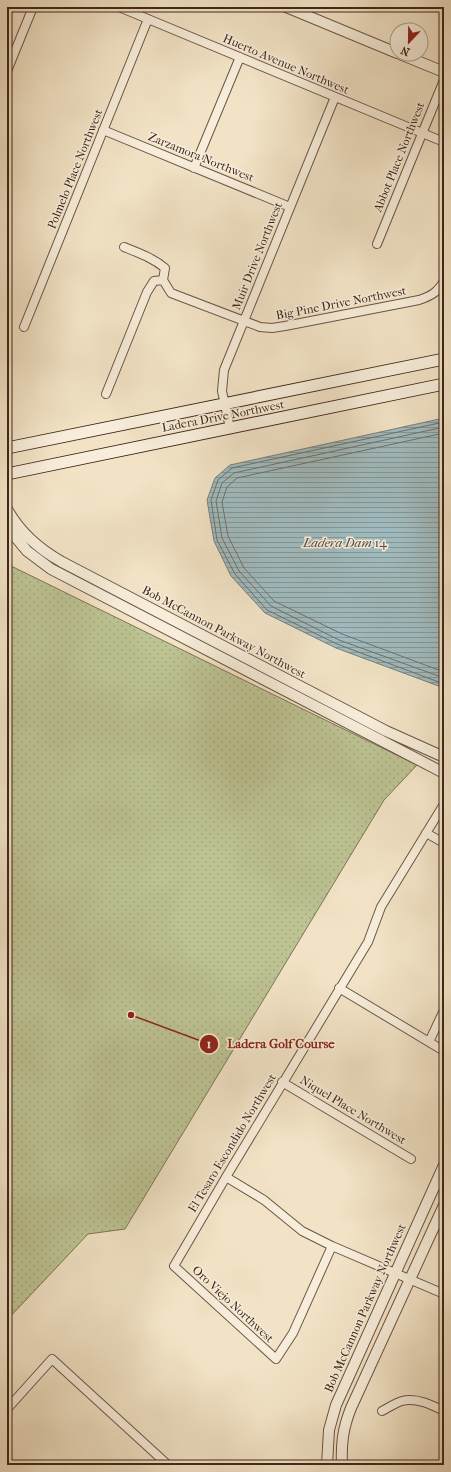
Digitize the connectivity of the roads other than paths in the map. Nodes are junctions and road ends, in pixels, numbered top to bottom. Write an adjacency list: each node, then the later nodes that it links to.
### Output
1 (33, 7): 8 (street)
2 (119, 7): 4 (street, Huerto Avenue Northwest)
3 (286, 7): 5 (street)
4 (148, 20): 6 (street, Huerto Avenue Northwest); 12 (street, Polmelo Place Northwest)
5 (389, 50)
6 (240, 57): 11 (street, Huerto Avenue Northwest); 15 (street)
7 (420, 62): 9 (street)
8 (7, 71)
9 (444, 72)
10 (444, 80): 13 (street, Abbot Place Northwest)
11 (335, 97): 13 (street, Huerto Avenue Northwest); 16 (street, Muir Drive Northwest)
12 (103, 130): 15 (street, Zarzamora Northwest); 22 (street, Polmelo Place Northwest)
13 (422, 134): 14 (street, Huerto Avenue Northwest); 17 (street, Abbot Place Northwest)
14 (444, 142)
15 (194, 168): 16 (street, Zarzamora Northwest)
16 (290, 207): 21 (street, Muir Drive Northwest)
17 (377, 244)
18 (124, 247): 19 (street, Big Pine Drive Northwest)
19 (163, 280): 21 (street, Big Pine Drive Northwest); 25 (street)
20 (444, 281): 21 (street, Big Pine Drive Northwest)
21 (243, 321): 26 (street, Muir Drive Northwest)
22 (24, 327)
23 (444, 359): 26 (main road, Ladera Drive Northwest)
24 (444, 384): 27 (main road, Ladera Drive Northwest)
25 (106, 394)
26 (224, 403): 27 (street, Muir Drive Northwest); 28 (main road, Ladera Drive Northwest)
27 (230, 428): 29 (main road, Ladera Drive Northwest)
28 (7, 448)
29 (7, 474)
30 (7, 509): 32 (street, Bob McCannon Parkway Northwest)
31 (7, 527): 33 (street, Bob McCannon Parkway Northwest)
32 (444, 757)
33 (444, 773)
34 (444, 804): 35 (street, El Tesaro Escondido Northwest)
35 (426, 833): 36 (street); 37 (street, El Tesaro Escondido Northwest)
36 (444, 843)
37 (339, 988): 39 (street); 41 (street, El Tesaro Escondido Northwest)
38 (444, 1010): 39 (street)
39 (429, 1042): 40 (street)
40 (444, 1051)
41 (282, 1082): 42 (street, Niquel Place Northwest); 44 (street, El Tesaro Escondido Northwest)
42 (411, 1159)
43 (444, 1167): 48 (street, Bob McCannon Parkway Northwest)
44 (226, 1177): 46 (street); 47 (street, El Tesaro Escondido Northwest)
45 (444, 1204): 49 (street)
46 (332, 1246): 47 (street, Oro Viejo Northwest); 48 (street)
47 (174, 1266)
48 (395, 1272): 49 (street); 55 (street, Bob McCannon Parkway Northwest)
49 (409, 1279): 50 (street); 56 (street)
50 (444, 1294)
51 (7, 1409): 54 (street)
52 (382, 1410): 53 (street)
53 (444, 1411)
54 (168, 1465)
55 (327, 1465)
56 (342, 1465)

